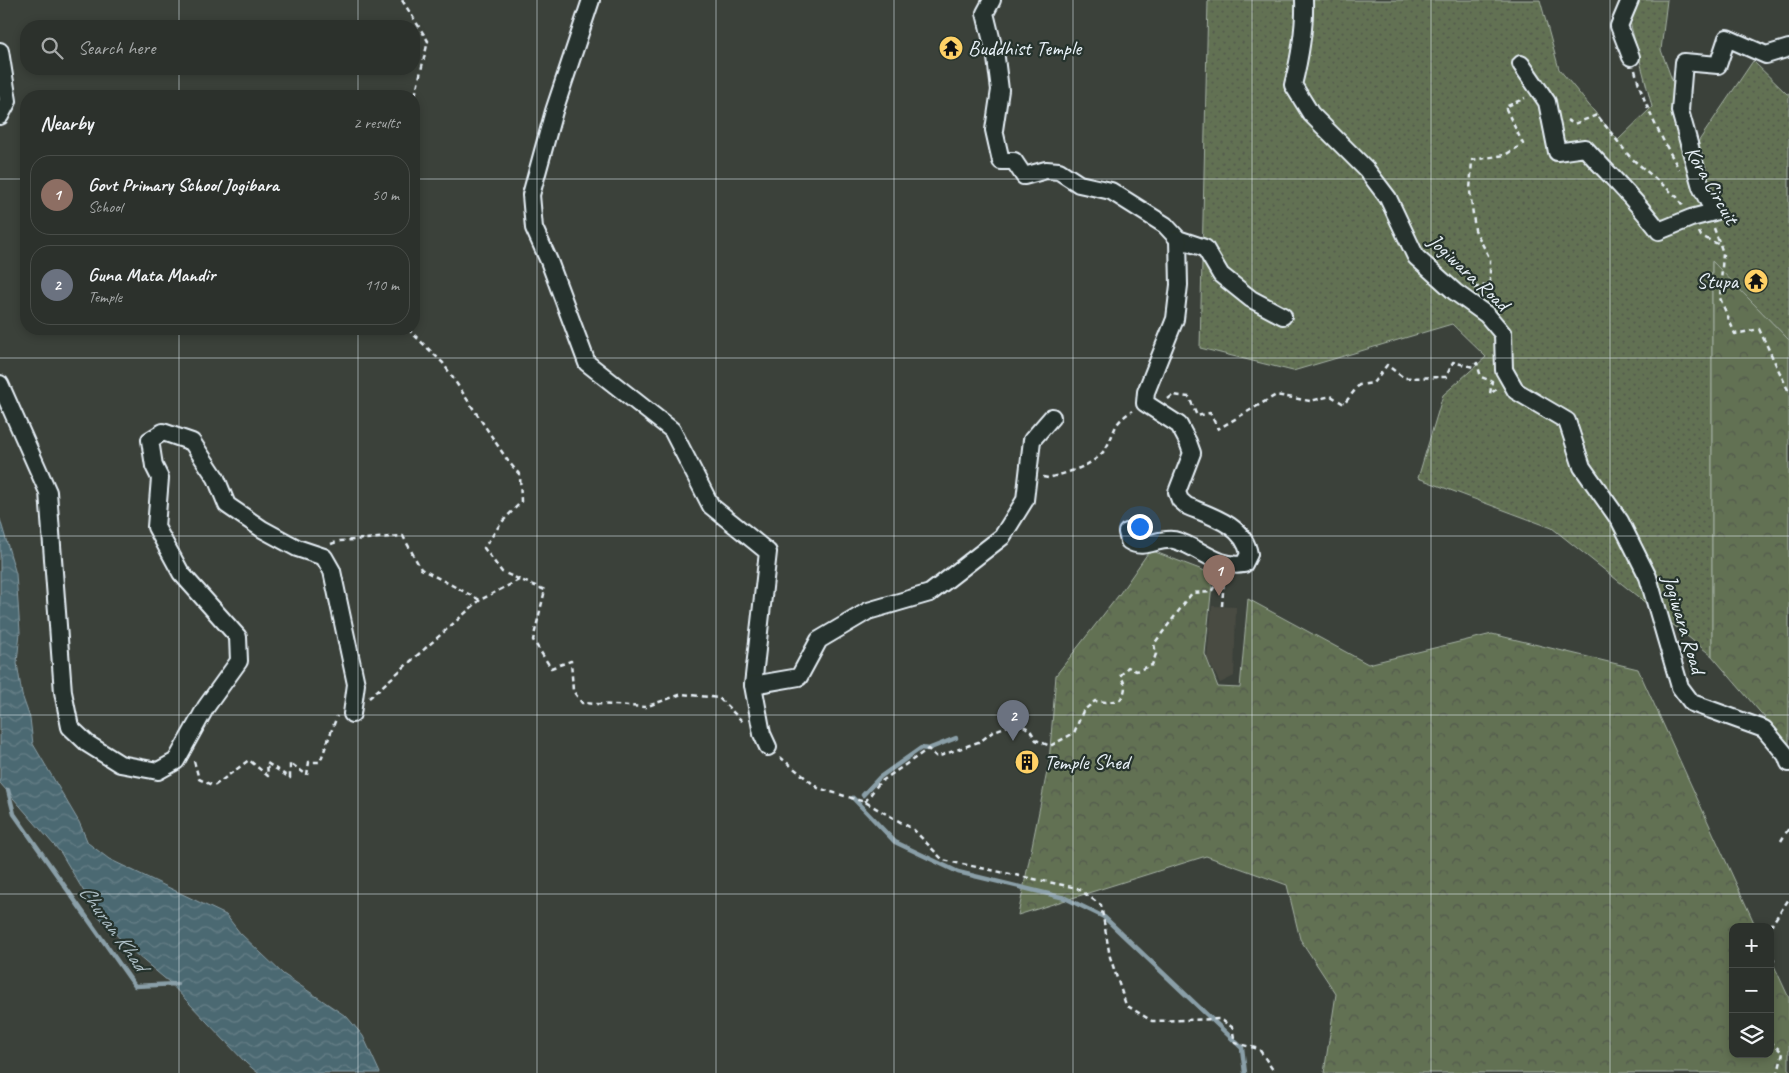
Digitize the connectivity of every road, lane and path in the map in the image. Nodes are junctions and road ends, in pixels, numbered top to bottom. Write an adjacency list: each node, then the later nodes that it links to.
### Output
1 (402, 0): 6 (path)
2 (591, 0): 38 (street)
3 (992, 0): 20 (street)
4 (1304, 0): 22 (street, Jogiwara Road)
5 (1630, 0): 10 (street)
6 (415, 20)
7 (420, 28): 12 (path)
8 (1789, 48): 18 (street)
9 (0, 51): 16 (street)
10 (1631, 56): 17 (path, Kora Circuit)
11 (1521, 64): 15 (street)
12 (420, 75)
13 (420, 75): 14 (path)
14 (416, 90)
15 (1548, 106): 18 (path); 18 (street); 22 (path)
16 (0, 116)
17 (1683, 177)
18 (1691, 218): 21 (path)
19 (1714, 226): 21 (path, Kora Circuit)
20 (1178, 239): 23 (street); 29 (street)
21 (1722, 246): 27 (path, Kora Circuit)
22 (1456, 292): 25 (street, Jogiwara Road)
23 (1283, 316)
24 (414, 335): 35 (path)
25 (1504, 370): 28 (path); 43 (street, Jogiwara Road)
26 (0, 384): 33 (street)
27 (1789, 392)
28 (1167, 400)
29 (1145, 403): 31 (path); 34 (street)
30 (1052, 417): 31 (street)
31 (1028, 474): 38 (street)
32 (1128, 532): 34 (street)
33 (307, 552): 36 (path); 39 (street)
34 (1229, 564): 37 (path); 44 (path)
35 (519, 580): 36 (path); 40 (path)
36 (480, 600): 39 (path)
37 (1222, 606)
38 (753, 685): 41 (street)
39 (352, 714): 42 (path)
40 (747, 726)
41 (768, 747): 44 (path)
42 (195, 753)
43 (1789, 763)
44 (865, 802): 50 (path)
45 (1789, 828): 46 (path)
46 (1781, 841)
47 (1789, 899): 48 (path)
48 (1773, 923)
49 (1774, 1046): 51 (path)
50 (1274, 1073)
51 (1778, 1073)

